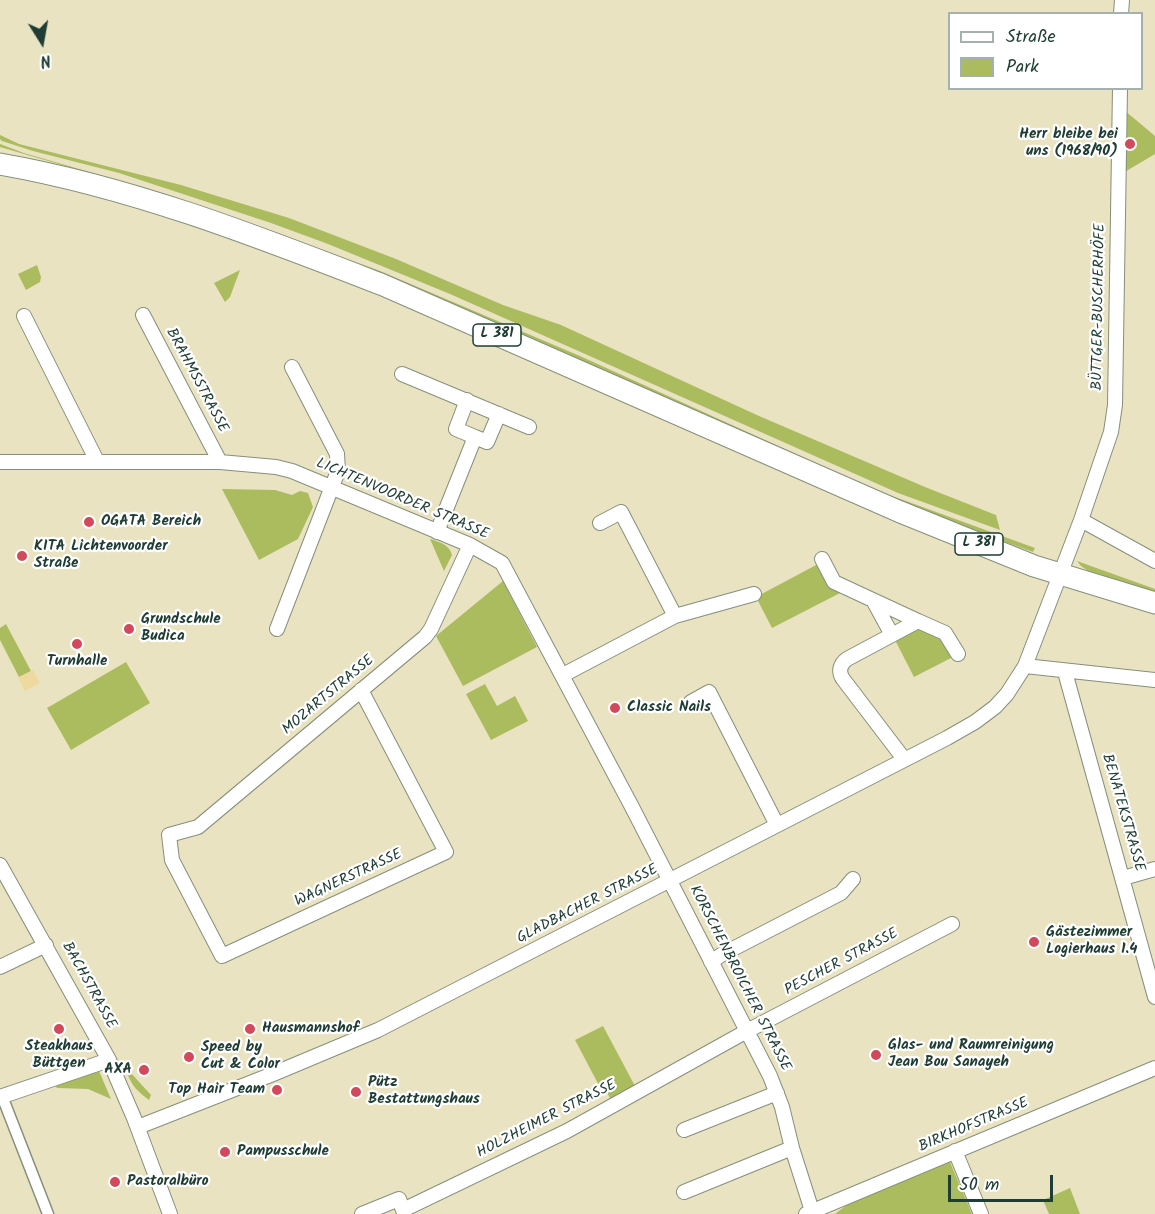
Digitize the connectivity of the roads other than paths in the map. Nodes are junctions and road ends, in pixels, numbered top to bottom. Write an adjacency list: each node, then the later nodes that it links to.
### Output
1 (1120, 90): 15 (street, BÜTTGER-BUSCHERHÖFE)
2 (0, 164): 21 (main road, L 381)
3 (144, 315): 13 (street, BRAHMSSTRASSE)
4 (24, 316): 11 (street)
5 (292, 367): 14 (street)
6 (402, 374): 7 (street)
7 (467, 400): 8 (street); 10 (street)
8 (499, 414): 9 (street); 10 (street)
9 (529, 427)
10 (476, 437): 17 (street)
11 (97, 461): 12 (street, LICHTENVOORDER STRASSE); 13 (street, LICHTENVOORDER STRASSE)
12 (0, 462)
13 (220, 462): 14 (street, LICHTENVOORDER STRASSE)
14 (333, 488): 17 (street, LICHTENVOORDER STRASSE); 27 (street)
15 (1081, 520): 20 (street); 21 (street, BÜTTGER-BUSCHERHÖFE)
16 (600, 523): 25 (street)
17 (437, 532): 18 (street, LICHTENVOORDER STRASSE)
18 (470, 545): 32 (street, LICHTENVOORDER STRASSE); 34 (street, MOZARTSTRASSE)
19 (822, 559): 23 (street)
20 (1155, 561)
21 (1061, 575): 24 (main road, L 381); 30 (street, GLADBACHER STRASSE)
22 (754, 594): 25 (street)
23 (874, 602): 26 (street); 28 (street)
24 (1155, 603)
25 (675, 615): 32 (street)
26 (918, 621): 28 (street); 29 (street)
27 (277, 629)
28 (892, 635): 36 (street)
29 (958, 654)
30 (1025, 666): 31 (street); 36 (street, GLADBACHER STRASSE)
31 (1065, 672): 33 (street); 41 (street, BENATEKSTRASSE)
32 (563, 675): 43 (street, LICHTENVOORDER STRASSE)
33 (1155, 680)
34 (361, 690): 38 (street, MOZARTSTRASSE); 38 (street, WAGNERSTRASSE)
35 (691, 702): 37 (street)
36 (904, 759): 37 (street, GLADBACHER STRASSE)
37 (777, 825): 43 (street, GLADBACHER STRASSE)
38 (169, 835)
39 (0, 865): 45 (street, BACHSTRASSE)
40 (1155, 869): 41 (street)
41 (1123, 878): 48 (street, BENATEKSTRASSE)
42 (853, 879): 46 (street)
43 (670, 880): 46 (street, KORSCHENBROICHER STRASSE); 54 (street, GLADBACHER STRASSE)
44 (952, 924): 49 (street, PESCHER STRASSE)
45 (46, 945): 47 (street); 50 (street, BACHSTRASSE)
46 (711, 962): 49 (street, KORSCHENBROICHER STRASSE)
47 (0, 967)
48 (1155, 997)
49 (747, 1031): 52 (street, KORSCHENBROICHER STRASSE); 62 (street, HOLZHEIMER STRASSE)
50 (109, 1059): 53 (street); 54 (street, BACHSTRASSE)
51 (1155, 1068): 57 (street, BIRKHOFSTRASSE)
52 (777, 1093): 55 (street, KORSCHENBROICHER STRASSE); 56 (street, KORSCHENBROICHER STRASSE)
53 (1, 1097): 60 (street)
54 (138, 1127): 61 (street, BACHSTRASSE)
55 (684, 1130)
56 (792, 1148): 58 (street); 59 (street, KORSCHENBROICHER STRASSE)
57 (955, 1151): 59 (street, BIRKHOFSTRASSE); 63 (street)
58 (684, 1192)
59 (810, 1213)
60 (48, 1214)
61 (170, 1214)
62 (362, 1214)
63 (981, 1214)

